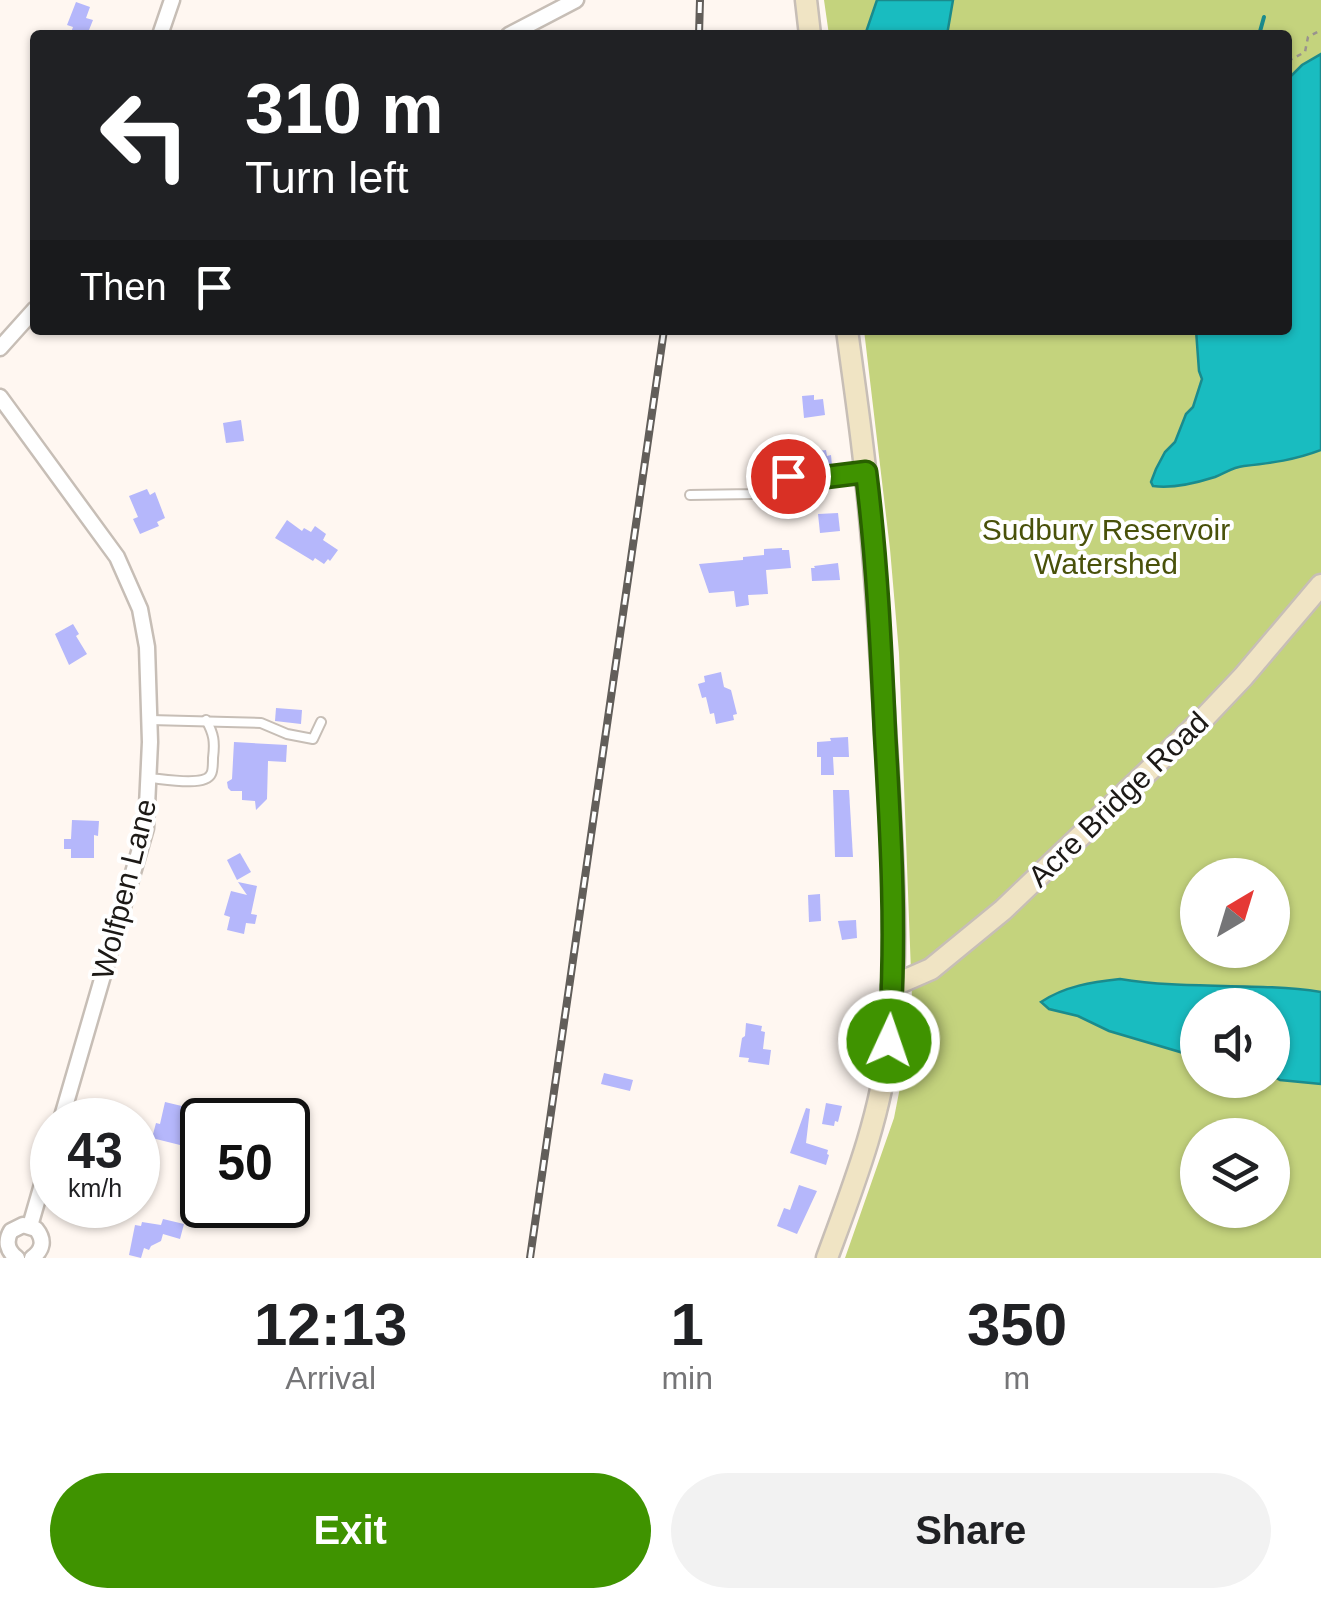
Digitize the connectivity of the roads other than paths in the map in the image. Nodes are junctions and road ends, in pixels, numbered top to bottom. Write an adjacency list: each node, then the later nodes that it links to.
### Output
1 (172, 0): 4 (street)
2 (576, 0): 5 (street)
3 (806, 0): 6 (main road)
4 (162, 30)
5 (518, 30)
6 (809, 30)
7 (30, 315): 9 (street)
8 (848, 335): 11 (main road)
9 (0, 348)
10 (0, 397): 14 (street, Wolfpen Lane)
11 (866, 472): 12 (lane); 18 (main road)
12 (690, 494)
13 (1321, 585): 18 (main road, Acre Bridge Road)
14 (150, 720): 15 (lane); 17 (street, Wolfpen Lane)
15 (206, 720): 16 (lane); 17 (lane)
16 (321, 722)
17 (150, 778): 19 (street, Wolfpen Lane)
18 (892, 986): 24 (main road)
19 (67, 1098)
20 (30, 1226): 22 (street)
21 (33, 1228): 23 (street)
22 (17, 1258)
23 (32, 1258)
24 (826, 1258)

